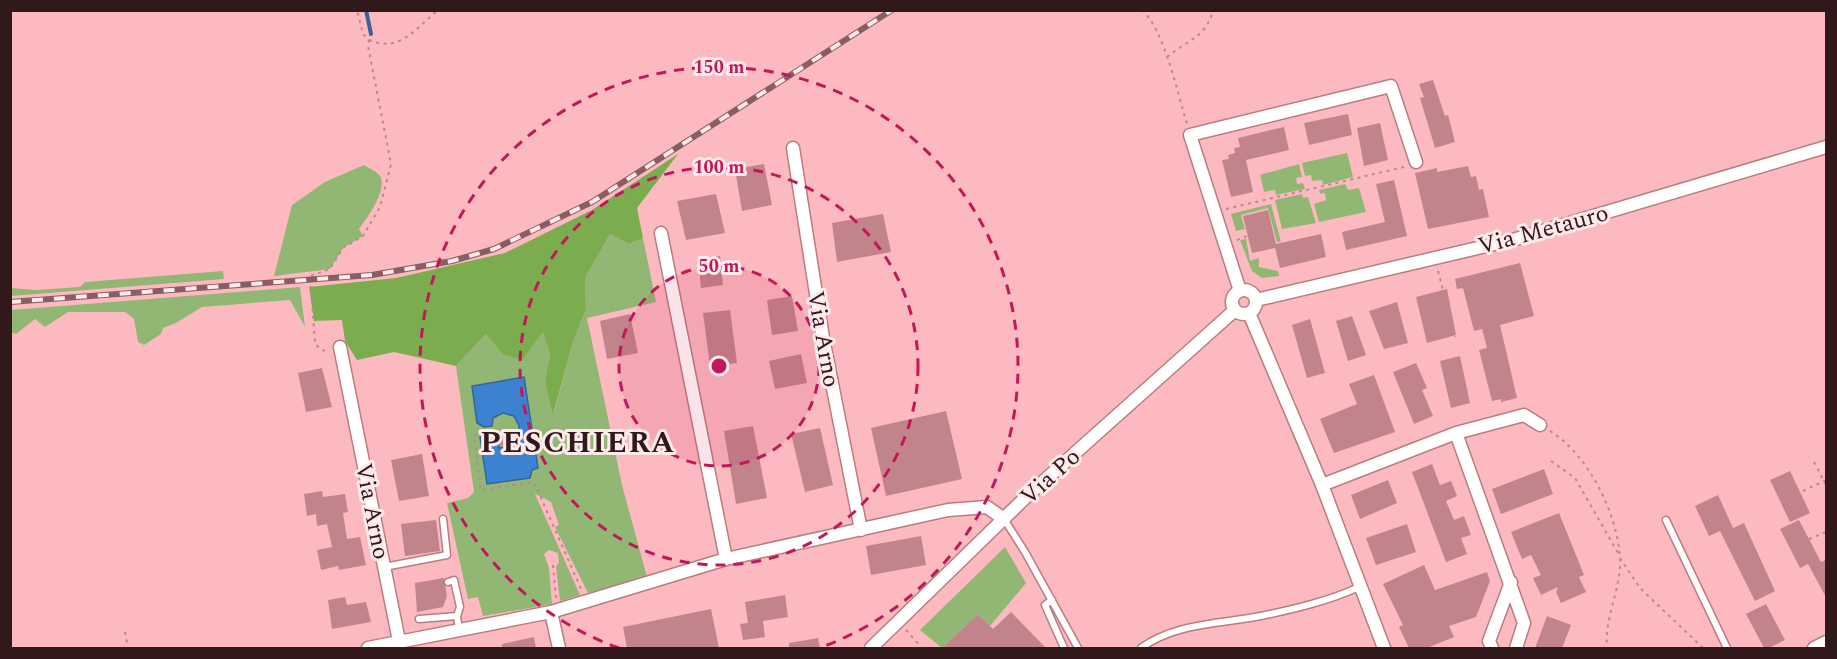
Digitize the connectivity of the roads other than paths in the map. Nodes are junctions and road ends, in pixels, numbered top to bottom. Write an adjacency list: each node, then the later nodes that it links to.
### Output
1 (1827, 147): 6 (street, Via Metauro)
2 (793, 148): 16 (street, Via Arno)
3 (1416, 162): 5 (street)
4 (661, 233): 17 (street)
5 (1240, 291): 6 (street); 7 (street)
6 (1256, 300): 8 (street)
7 (1235, 310): 8 (street); 14 (street, Via Po)
8 (1249, 313): 12 (street)
9 (340, 346): 18 (street, Via Arno)
10 (1540, 424): 11 (street)
11 (1456, 433): 12 (street); 20 (street)
12 (1322, 485): 21 (street)
13 (443, 519): 18 (lane)
14 (1004, 519): 16 (street); 22 (lane); 31 (street, Via Po)
15 (1666, 520): 38 (lane)
16 (861, 530): 17 (street)
17 (726, 560): 23 (street)
18 (384, 567): 27 (street, Via Arno)
19 (448, 582): 24 (lane)
20 (1511, 582): 36 (street); 37 (street)
21 (1359, 587): 34 (lane); 35 (street)
22 (1052, 600): 32 (lane); 33 (lane)
23 (554, 611): 26 (street); 30 (street)
24 (457, 616): 25 (lane); 26 (lane)
25 (419, 619)
26 (459, 630): 27 (street)
27 (399, 641): 29 (street)
28 (1827, 642): 39 (street)
29 (368, 648)
30 (559, 648)
31 (871, 648)
32 (1064, 648)
33 (1078, 648)
34 (1141, 648)
35 (1384, 648)
36 (1492, 648)
37 (1516, 648)
38 (1727, 648)
39 (1814, 648)

